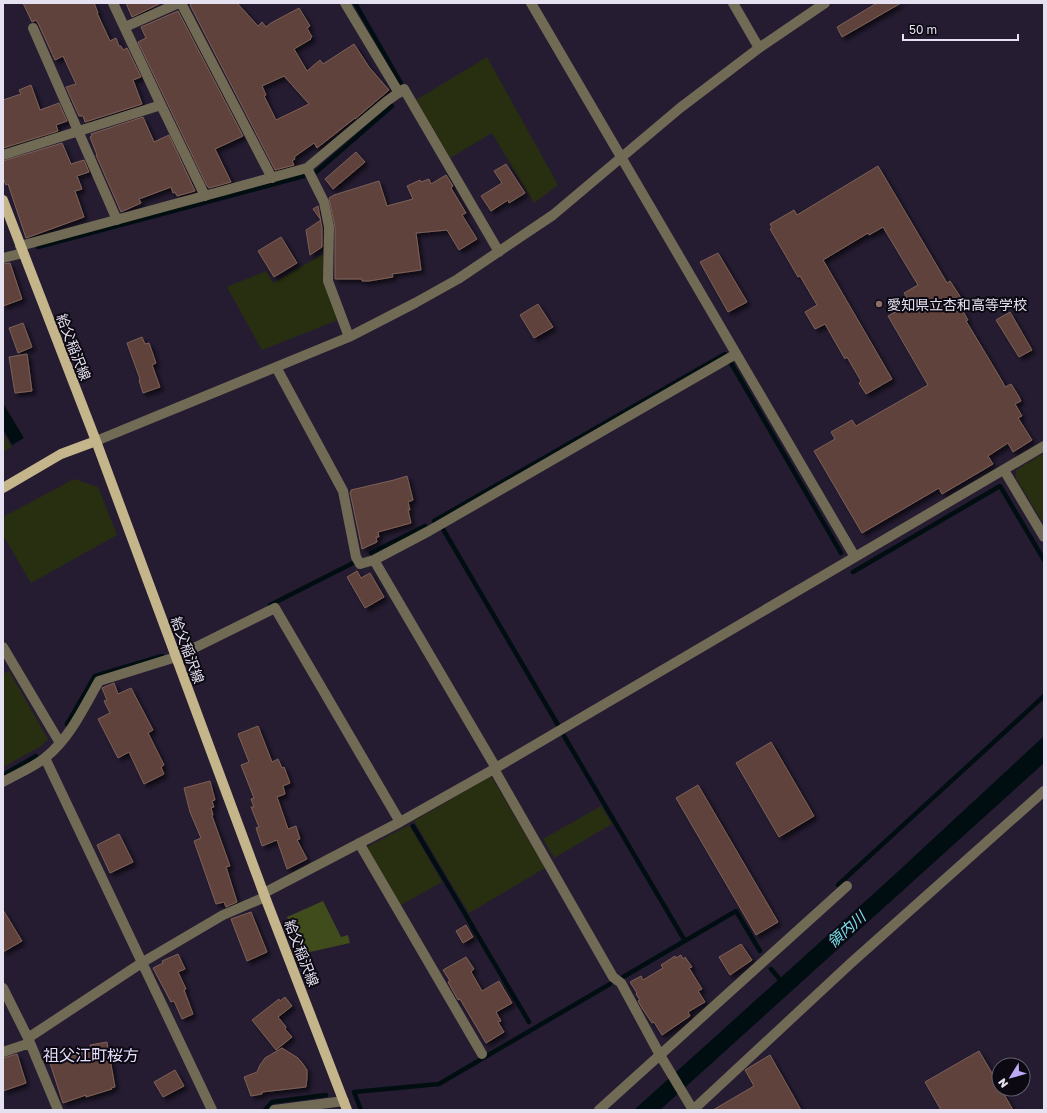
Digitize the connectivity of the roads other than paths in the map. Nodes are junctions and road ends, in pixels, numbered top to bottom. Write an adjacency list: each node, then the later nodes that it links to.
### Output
1 (113, 3): 7 (street)
2 (180, 3): 7 (street); 16 (street)
3 (345, 3): 10 (street)
4 (531, 3): 14 (street)
5 (733, 3): 9 (street)
6 (825, 3): 9 (street)
7 (125, 27): 11 (street)
8 (33, 28): 12 (street)
9 (759, 48): 14 (street)
10 (399, 93): 15 (street); 21 (street)
11 (161, 105): 12 (street); 17 (street)
12 (78, 131): 13 (street); 19 (street)
13 (3, 155)
14 (622, 158): 21 (street); 24 (street)
15 (307, 168): 16 (street); 23 (street)
16 (272, 178): 17 (street)
17 (205, 196): 19 (street)
18 (3, 200): 20 (main road, 給父稲沢線)
19 (117, 220): 20 (street)
20 (22, 250): 22 (street); 26 (main road, 給父稲沢線)
21 (499, 252): 23 (street)
22 (3, 258)
23 (349, 337): 25 (street)
24 (736, 354): 31 (street); 32 (street)
25 (276, 367): 26 (street); 32 (street)
26 (96, 441): 29 (main road); 34 (main road, 給父稲沢線)
27 (1044, 446): 28 (street)
28 (1004, 470): 30 (street); 31 (street)
29 (3, 488)
30 (1044, 537)
31 (854, 557): 37 (street)
32 (374, 560): 37 (street)
33 (3, 647): 35 (street)
34 (176, 657): 35 (street); 40 (street); 43 (main road, 給父稲沢線)
35 (60, 744): 36 (street)
36 (45, 758): 38 (street); 44 (street)
37 (495, 769): 40 (street); 49 (street)
38 (3, 782)
39 (1044, 791): 51 (street)
40 (400, 822): 41 (street)
41 (359, 843): 43 (street); 48 (street)
42 (847, 886): 49 (street)
43 (264, 895): 44 (street); 50 (main road, 給父稲沢線)
44 (143, 962): 46 (street); 53 (street)
45 (3, 988): 46 (street)
46 (29, 1040): 47 (street); 52 (street)
47 (3, 1052)
48 (482, 1054)
49 (661, 1056): 51 (street); 55 (street)
50 (346, 1106): 54 (street)
51 (692, 1109)
52 (58, 1110)
53 (212, 1110)
54 (274, 1110)
55 (599, 1110)

